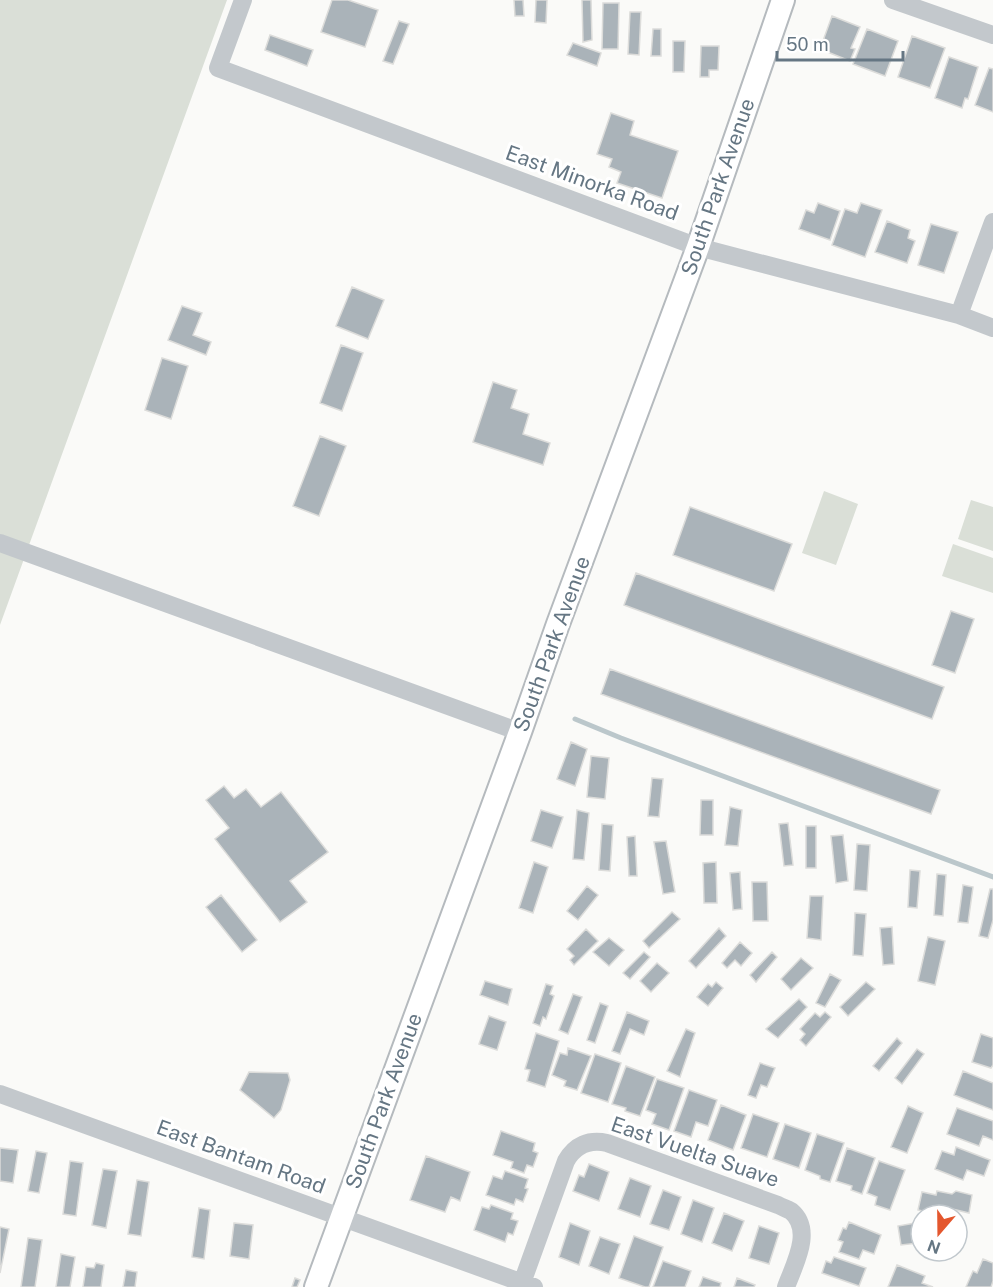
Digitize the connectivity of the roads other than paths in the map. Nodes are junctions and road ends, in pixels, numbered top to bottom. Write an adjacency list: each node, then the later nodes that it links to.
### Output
1 (243, 0): 6 (street, East Minorka Road)
2 (783, 0): 6 (main road, South Park Avenue)
3 (893, 0): 4 (street)
4 (993, 35)
5 (993, 222): 7 (street)
6 (698, 247): 7 (street, East Minorka Road); 10 (main road, South Park Avenue)
7 (959, 315): 8 (street, East Minorka Road)
8 (993, 328)
9 (0, 543): 10 (street)
10 (520, 732): 12 (main road, South Park Avenue)
11 (0, 1094): 12 (street, East Bantam Road)
12 (342, 1216): 13 (street, East Bantam Road); 14 (main road, South Park Avenue)
13 (528, 1285): 15 (street, East Vuelta Suave)
14 (316, 1287)
15 (786, 1287)

